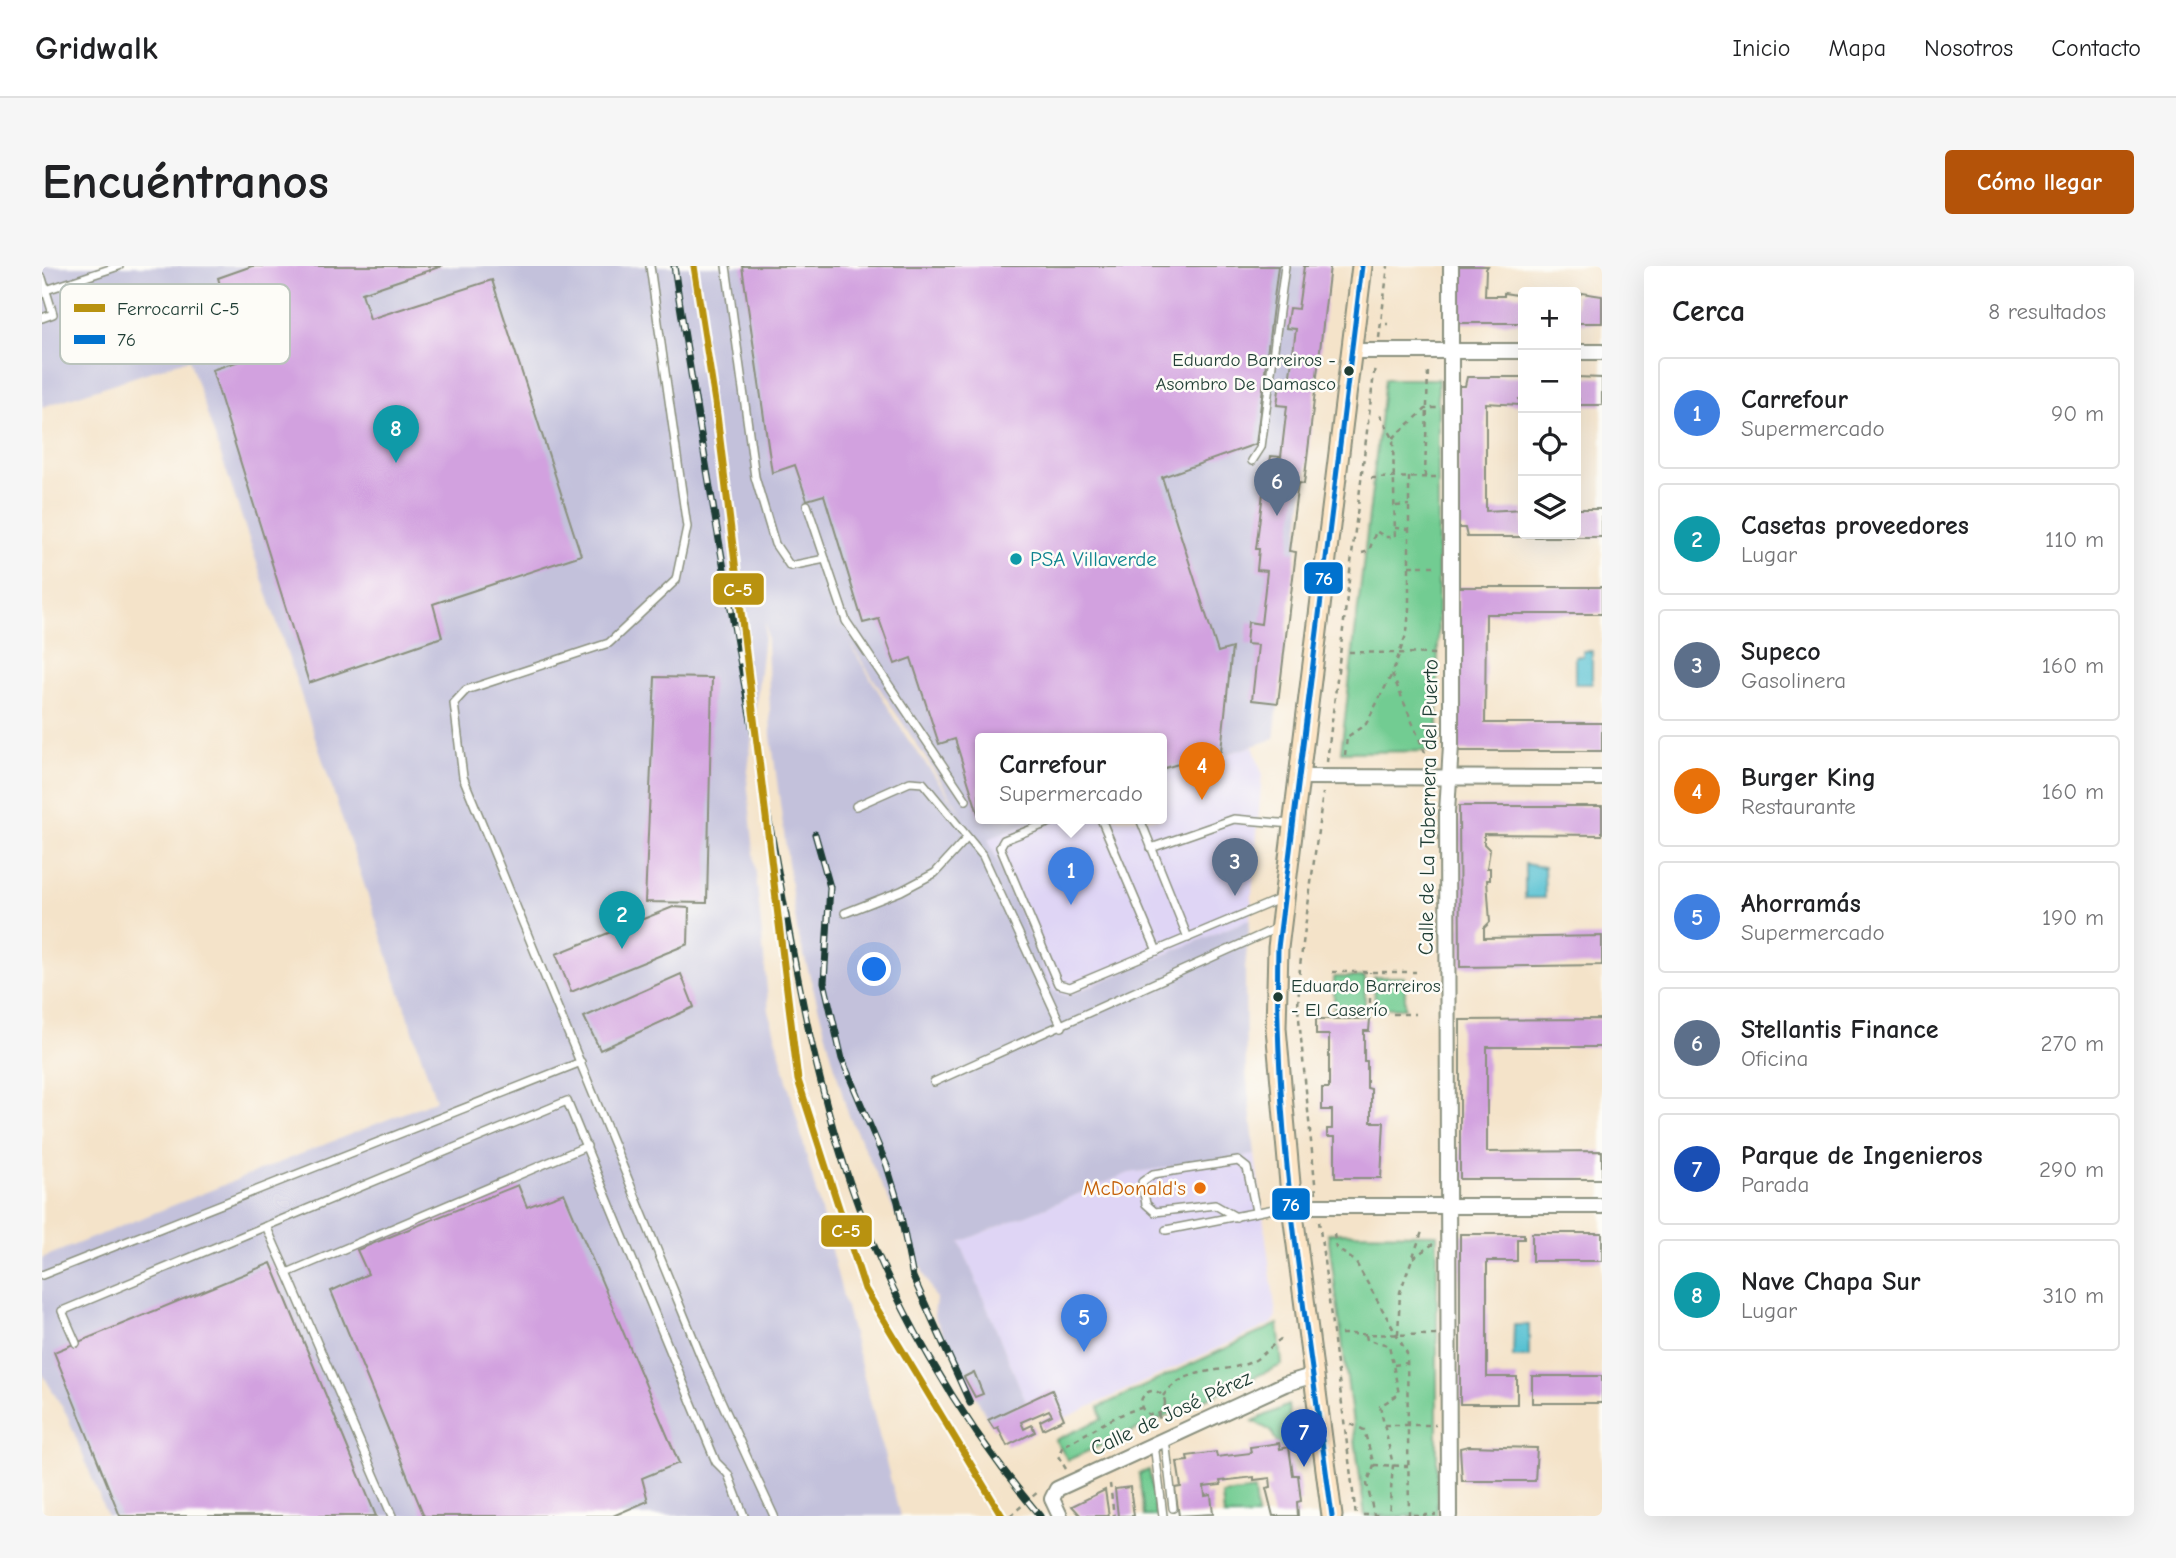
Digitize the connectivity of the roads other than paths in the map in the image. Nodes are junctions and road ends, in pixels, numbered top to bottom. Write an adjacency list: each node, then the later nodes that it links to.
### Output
1 (119, 266): 8 (lane)
2 (650, 266): 37 (lane)
3 (726, 266): 19 (lane)
4 (1285, 266): 17 (lane)
5 (1362, 266): 12 (street)
6 (1451, 266): 13 (street, Calle de La Tabernera del Puerto)
7 (42, 278): 10 (lane)
8 (64, 284)
9 (60, 285): 10 (lane)
10 (46, 290): 11 (lane)
11 (42, 318)
12 (1351, 351): 13 (street); 20 (street)
13 (1451, 351): 14 (street); 21 (street, Calle de La Tabernera del Puerto)
14 (1518, 352)
15 (1581, 352): 16 (street)
16 (1602, 352)
17 (1252, 461)
18 (807, 505): 19 (lane)
19 (825, 559): 23 (lane)
20 (1299, 777): 21 (street); 28 (street)
21 (1449, 778): 22 (street); 41 (street, Calle de La Tabernera del Puerto)
22 (1602, 778)
23 (966, 800)
24 (856, 806): 29 (lane)
25 (1045, 824): 35 (lane)
26 (1103, 824): 35 (lane)
27 (1142, 824): 30 (lane)
28 (1293, 824): 30 (lane); 31 (street)
29 (966, 839): 32 (lane); 36 (lane)
30 (1151, 848): 34 (lane)
31 (1284, 897): 33 (street); 34 (lane)
32 (845, 913)
33 (1281, 926): 36 (lane); 40 (street)
34 (1188, 938): 35 (lane)
35 (1157, 951)
36 (1062, 1027): 38 (lane)
37 (581, 1062): 48 (lane); 55 (lane)
38 (934, 1082)
39 (587, 1146): 45 (lane); 47 (lane); 54 (lane)
40 (1292, 1206): 41 (street); 43 (lane); 50 (street)
41 (1449, 1206): 42 (street); 59 (street, Calle de La Tabernera del Puerto)
42 (1602, 1206)
43 (1256, 1211): 44 (lane); 44 (lane)
44 (1236, 1217): 46 (lane)
45 (265, 1226): 47 (lane); 49 (lane)
46 (1166, 1230)
47 (287, 1273): 53 (lane)
48 (42, 1275)
49 (76, 1343)
50 (1314, 1375): 51 (street, Calle de José Pérez); 58 (street)
51 (1160, 1441): 52 (lane); 56 (street, Calle de José Pérez); 57 (lane)
52 (1173, 1508)
53 (391, 1516)
54 (744, 1516)
55 (774, 1516)
56 (1060, 1516)
57 (1163, 1516)
58 (1332, 1516)
59 (1449, 1516)

